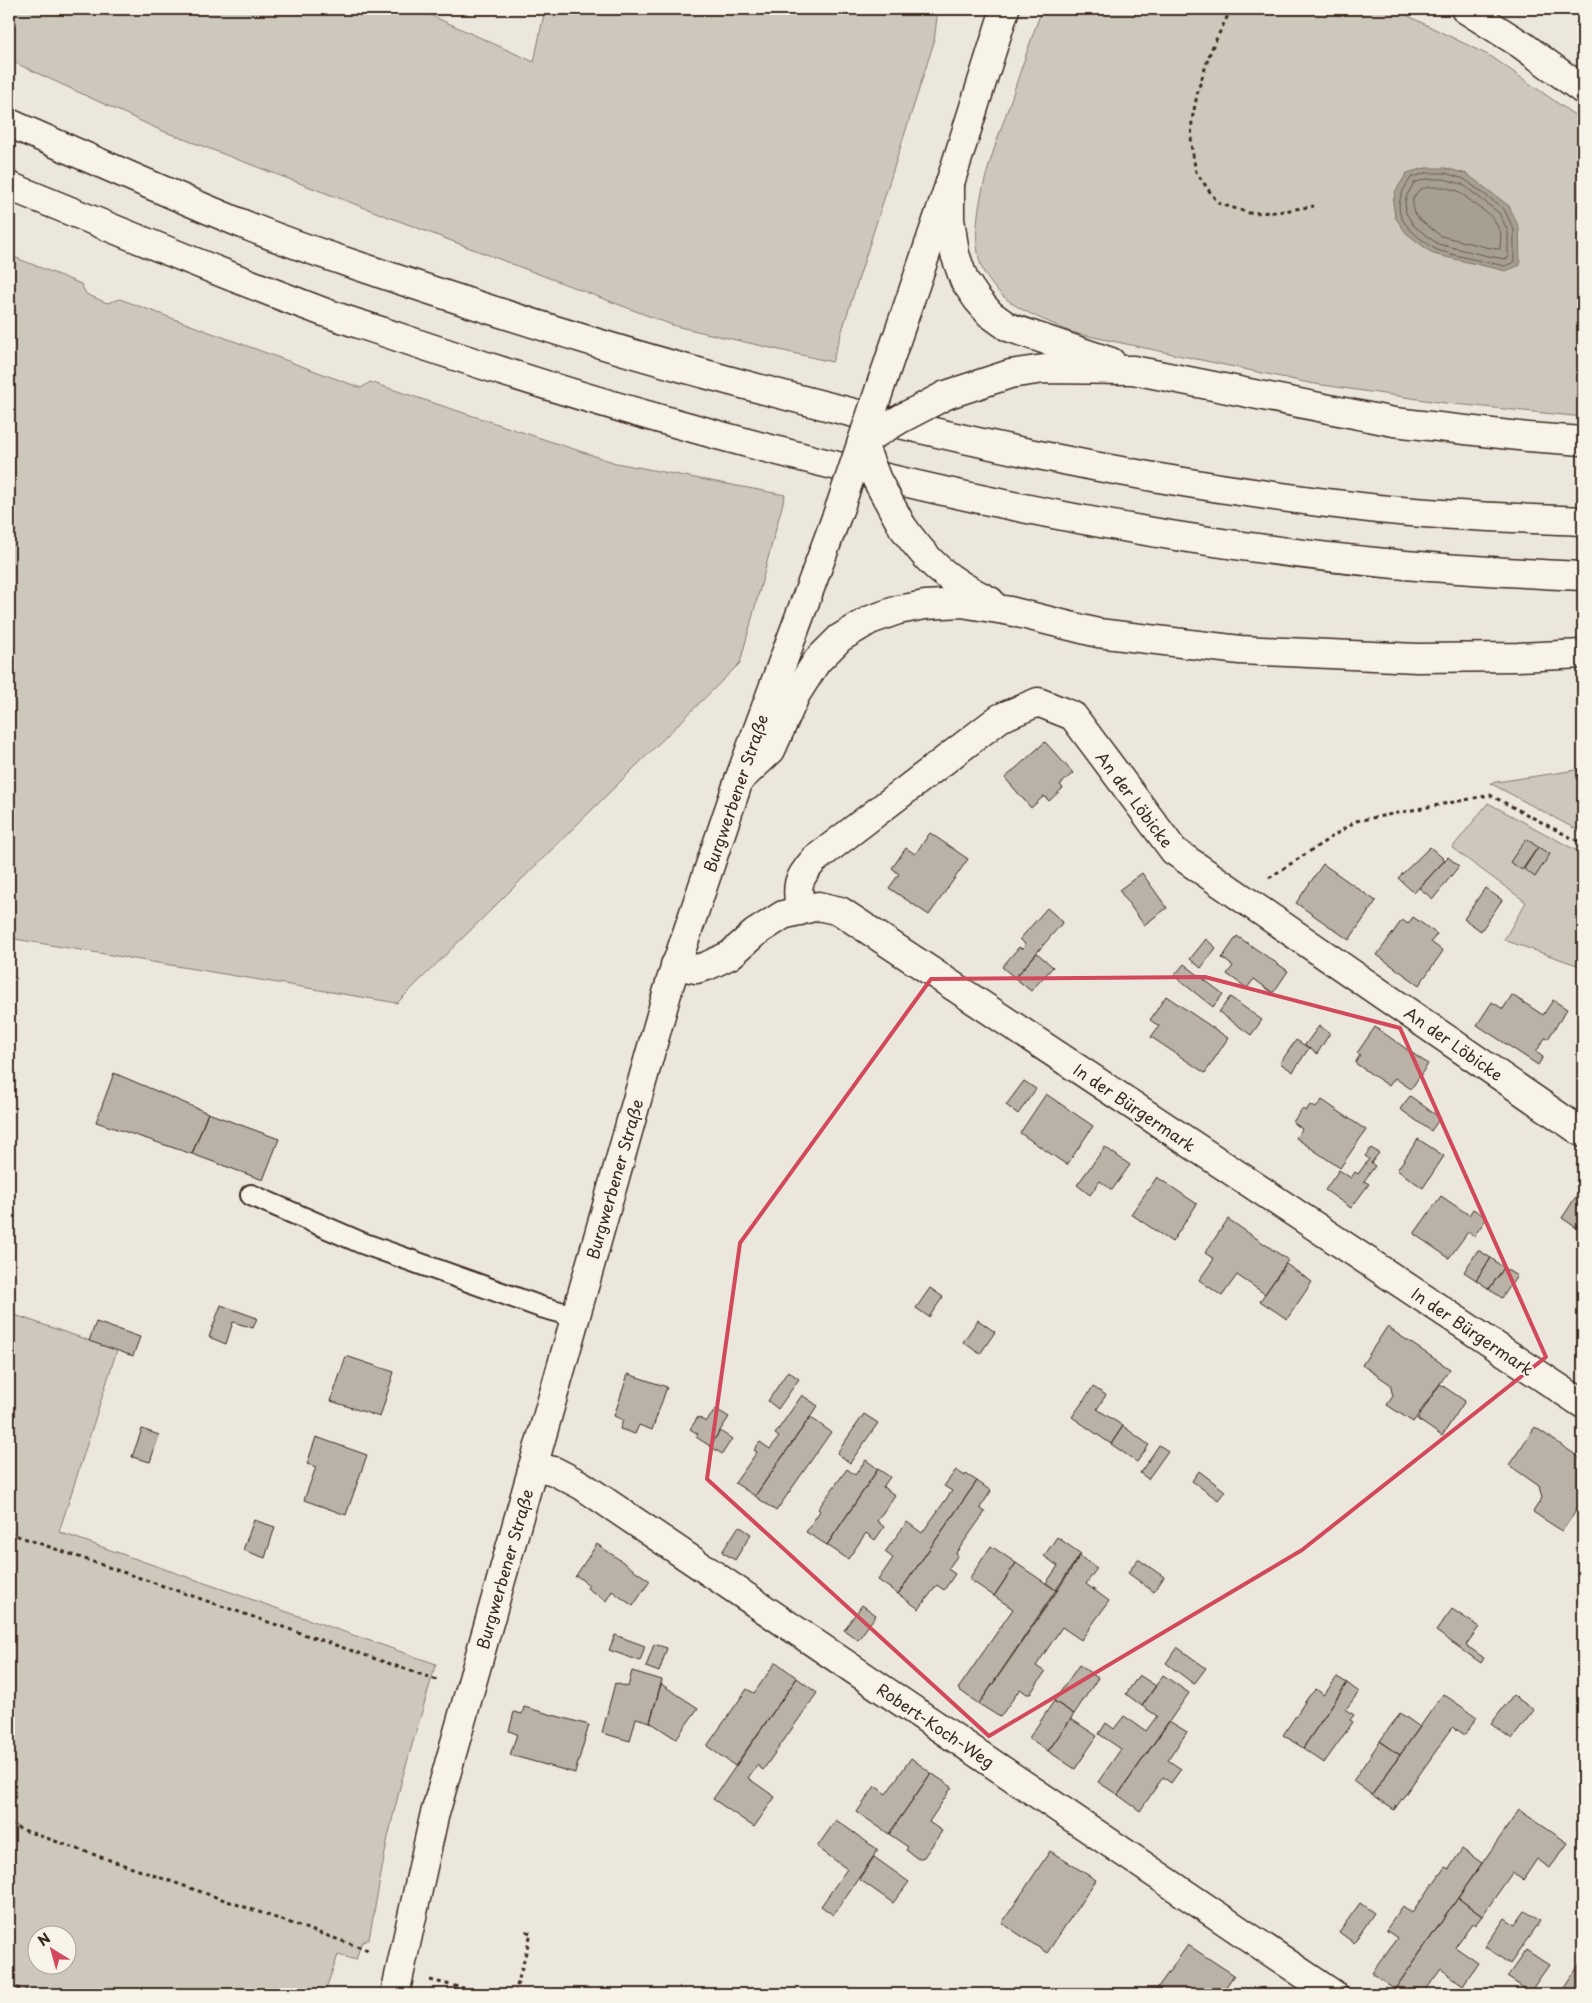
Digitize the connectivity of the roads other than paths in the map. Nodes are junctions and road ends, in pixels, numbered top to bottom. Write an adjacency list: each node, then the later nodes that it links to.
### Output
1 (1005, 9): 5 (main road, Burgwerbener Straße)
2 (1465, 9): 3 (main road)
3 (1583, 90)
4 (9, 123): 10 (main road)
5 (950, 183): 7 (main road); 9 (main road, Burgwerbener Straße, bridge)
6 (9, 186): 11 (main road)
7 (1133, 370): 8 (main road); 9 (main road, bridge)
8 (1583, 441)
9 (862, 442): 12 (main road, bridge); 14 (main road, Burgwerbener Straße, bridge)
10 (1583, 521)
11 (1583, 576)
12 (1010, 611): 13 (main road); 14 (main road)
13 (1583, 654)
14 (738, 780): 16 (main road, Burgwerbener Straße)
15 (800, 911): 16 (main road, In der Bürgermark); 17 (main road, An der Löbicke); 20 (main road, In der Bürgermark)
16 (675, 966): 19 (main road, Burgwerbener Straße)
17 (1583, 1133)
18 (251, 1195): 19 (lane)
19 (575, 1316): 21 (main road, Burgwerbener Straße)
20 (1583, 1404)
21 (533, 1466): 22 (main road, Burgwerbener Straße); 23 (main road, Robert-Koch-Weg)
22 (400, 1975)
23 (1333, 1994)

